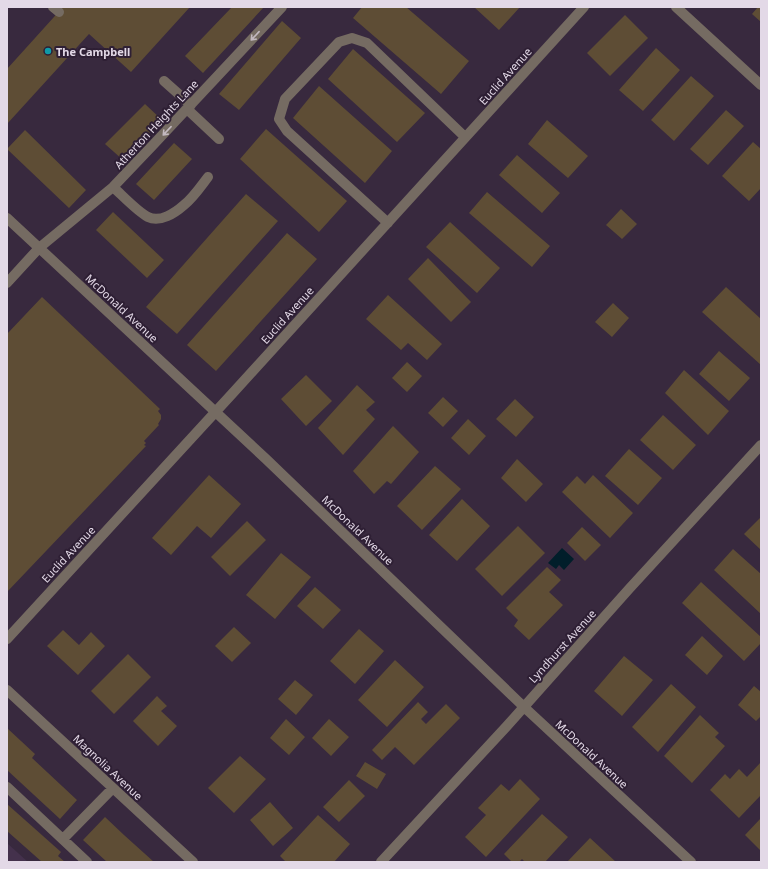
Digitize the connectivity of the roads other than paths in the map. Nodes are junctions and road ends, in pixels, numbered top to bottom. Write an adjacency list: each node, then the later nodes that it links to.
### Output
1 (282, 7): 6 (street, Atherton Heights Lane, one-way to 6)
2 (584, 7): 7 (street, Euclid Avenue)
3 (676, 7): 5 (street)
4 (164, 81): 6 (street)
5 (761, 85)
6 (189, 107): 8 (street); 10 (street, Atherton Heights Lane, one-way to 10)
7 (465, 138): 12 (street, Euclid Avenue); 12 (street)
8 (219, 139)
9 (208, 177): 10 (street)
10 (113, 187): 13 (street, Atherton Heights Lane)
11 (7, 218): 13 (street, McDonald Avenue)
12 (388, 222): 15 (street, Euclid Avenue)
13 (39, 248): 14 (street, Atherton Heights Lane); 15 (street, McDonald Avenue)
14 (7, 283)
15 (216, 412): 17 (street, Euclid Avenue); 19 (street, McDonald Avenue)
16 (761, 445): 19 (street, Lyndhurst Avenue)
17 (7, 639)
18 (7, 690): 21 (street, Magnolia Avenue)
19 (524, 707): 25 (street, Lyndhurst Avenue); 26 (street, McDonald Avenue)
20 (7, 787): 22 (street)
21 (113, 788): 22 (street); 24 (street, Magnolia Avenue)
22 (63, 839): 23 (street)
23 (87, 862)
24 (193, 862)
25 (381, 862)
26 (691, 862)

